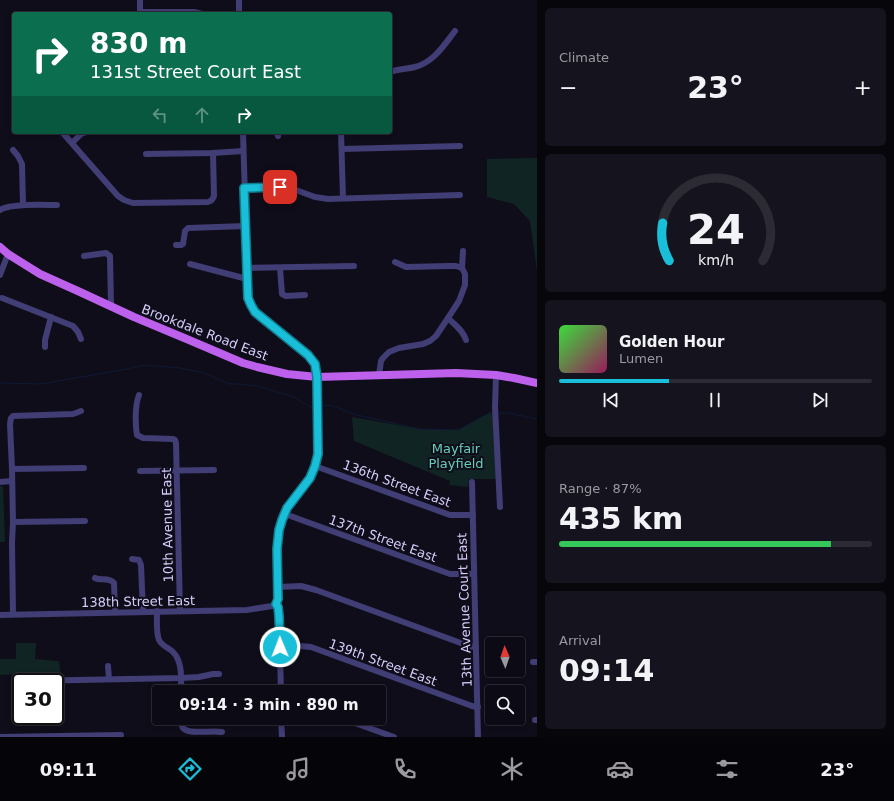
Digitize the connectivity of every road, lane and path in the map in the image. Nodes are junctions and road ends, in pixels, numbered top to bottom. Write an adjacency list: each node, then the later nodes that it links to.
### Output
1 (140, 0): 3 (street)
2 (239, 0): 4 (street)
3 (140, 12)
4 (239, 12)
5 (455, 31): 6 (street)
6 (392, 72)
7 (64, 134): 11 (street)
8 (82, 134): 11 (street)
9 (243, 134): 15 (street)
10 (341, 134): 13 (street)
11 (72, 143): 16 (street)
12 (460, 146): 13 (street)
13 (342, 149): 20 (street)
14 (13, 150): 22 (street)
15 (243, 151): 16 (street); 18 (street)
16 (213, 153): 17 (street)
17 (146, 154)
18 (244, 188): 20 (street); 24 (street)
19 (460, 195): 20 (street)
20 (343, 198)
21 (57, 205): 22 (street)
22 (23, 206): 23 (street)
23 (0, 210)
24 (246, 226): 25 (street); 33 (street)
25 (176, 245)
26 (0, 247): 28 (main road, Brookdale Road East)
27 (463, 251): 35 (street)
28 (8, 254): 36 (street); 40 (main road, Brookdale Road East)
29 (84, 256): 40 (street)
30 (395, 262): 35 (street)
31 (190, 264): 37 (street)
32 (354, 266): 34 (street)
33 (247, 268): 34 (street); 37 (street)
34 (280, 268): 38 (street)
35 (462, 268): 42 (street)
36 (0, 275)
37 (247, 279): 48 (street)
38 (305, 295)
39 (1, 298): 41 (street)
40 (111, 306): 48 (main road, Brookdale Road East)
41 (51, 317): 43 (street); 45 (street)
42 (448, 318): 44 (street); 46 (street)
43 (81, 339)
44 (466, 340)
45 (45, 347)
46 (379, 375): 47 (main road, Brookdale Road East); 48 (main road, Brookdale Road East)
47 (496, 375): 49 (main road, Brookdale Road East); 61 (street)
48 (317, 377): 52 (street)
49 (537, 383)
50 (139, 394): 55 (street, 10th Avenue East)
51 (81, 411): 54 (street)
52 (315, 466): 62 (street); 63 (street, 136th Street East)
53 (84, 468): 54 (street)
54 (12, 470): 58 (street)
55 (177, 470): 56 (street); 57 (street); 71 (street, 10th Avenue East)
56 (214, 470)
57 (140, 471)
58 (12, 481): 59 (street); 65 (street)
59 (0, 482)
60 (472, 482): 63 (street, 13th Avenue Court East)
61 (500, 507)
62 (285, 514): 67 (street, 137th Street East); 69 (street)
63 (473, 515): 67 (street, 13th Avenue Court East)
64 (85, 521): 65 (street)
65 (13, 522): 76 (street)
66 (132, 559): 73 (street)
67 (474, 574): 78 (street, 13th Avenue Court East)
68 (95, 578): 72 (street)
69 (278, 587): 70 (street); 78 (street)
70 (276, 604): 71 (street, 138th Street East); 77 (street)
71 (180, 611): 74 (street, 138th Street East)
72 (115, 612): 73 (street, 138th Street East); 76 (street, 138th Street East)
73 (143, 612): 74 (street, 138th Street East)
74 (157, 612): 81 (street)
75 (0, 614): 76 (street, 138th Street East)
76 (13, 614)
77 (280, 647): 85 (street); 86 (street, 139th Street East)
78 (476, 647): 86 (street, 13th Avenue Court East)
79 (108, 666): 82 (street)
80 (219, 674): 81 (street)
81 (180, 678): 82 (street); 84 (street)
82 (109, 679): 83 (street)
83 (64, 680)
84 (180, 685)
85 (281, 685)
86 (478, 707): 96 (street, 13th Avenue Court East)
87 (182, 725): 90 (street)
88 (281, 725): 94 (street)
89 (361, 725): 95 (street)
90 (222, 732)
91 (121, 735): 92 (street)
92 (98, 736): 93 (street)
93 (0, 737)
94 (282, 737)
95 (394, 737)
96 (478, 737)

